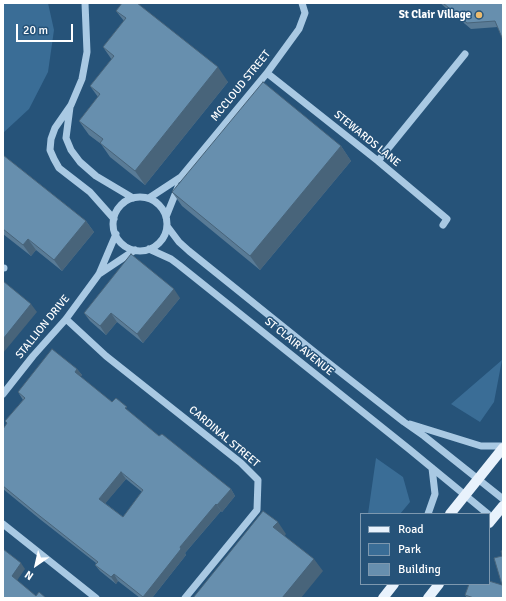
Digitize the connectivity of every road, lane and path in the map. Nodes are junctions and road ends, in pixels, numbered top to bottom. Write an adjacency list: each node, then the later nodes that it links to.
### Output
1 (85, 3): 5 (street)
2 (302, 3): 4 (street, MCCLOUD STREET)
3 (465, 54): 6 (street)
4 (267, 73): 6 (street, STEWARDS LANE); 7 (street, MCCLOUD STREET)
5 (70, 105): 8 (street); 11 (street)
6 (378, 161): 12 (street, STEWARDS LANE)
7 (181, 177): 9 (street, MCCLOUD STREET); 10 (street, MCCLOUD STREET)
8 (133, 198): 9 (street); 11 (street)
9 (149, 198): 10 (street)
10 (166, 216): 13 (street)
11 (114, 219): 14 (street)
12 (443, 225)
13 (167, 226): 15 (street); 20 (street, ST CLAIR AVENUE)
14 (116, 234): 16 (street); 17 (street, STALLION DRIVE)
15 (149, 249): 16 (street); 22 (street, ST CLAIR AVENUE)
16 (135, 250): 17 (street, STALLION DRIVE)
17 (99, 274): 18 (street, STALLION DRIVE)
18 (66, 319): 19 (street, STALLION DRIVE); 35 (street, CARDINAL STREET)
19 (3, 394)
20 (404, 422): 21 (street, ST CLAIR AVENUE); 23 (street, ST CLAIR AVENUE)
21 (503, 447): 23 (main road)
22 (432, 468): 24 (street, ST CLAIR AVENUE); 27 (street)
23 (478, 479): 24 (main road); 25 (street, ST CLAIR AVENUE)
24 (465, 495): 28 (main road); 29 (street, ST CLAIR AVENUE)
25 (503, 499)
26 (503, 506): 30 (main road)
27 (428, 513)
28 (451, 513)
29 (485, 513)
30 (490, 517)
31 (3, 524): 34 (street)
32 (393, 585): 36 (main road)
33 (438, 585): 37 (main road)
34 (96, 598)
35 (185, 598)
36 (383, 598)
37 (428, 598)

